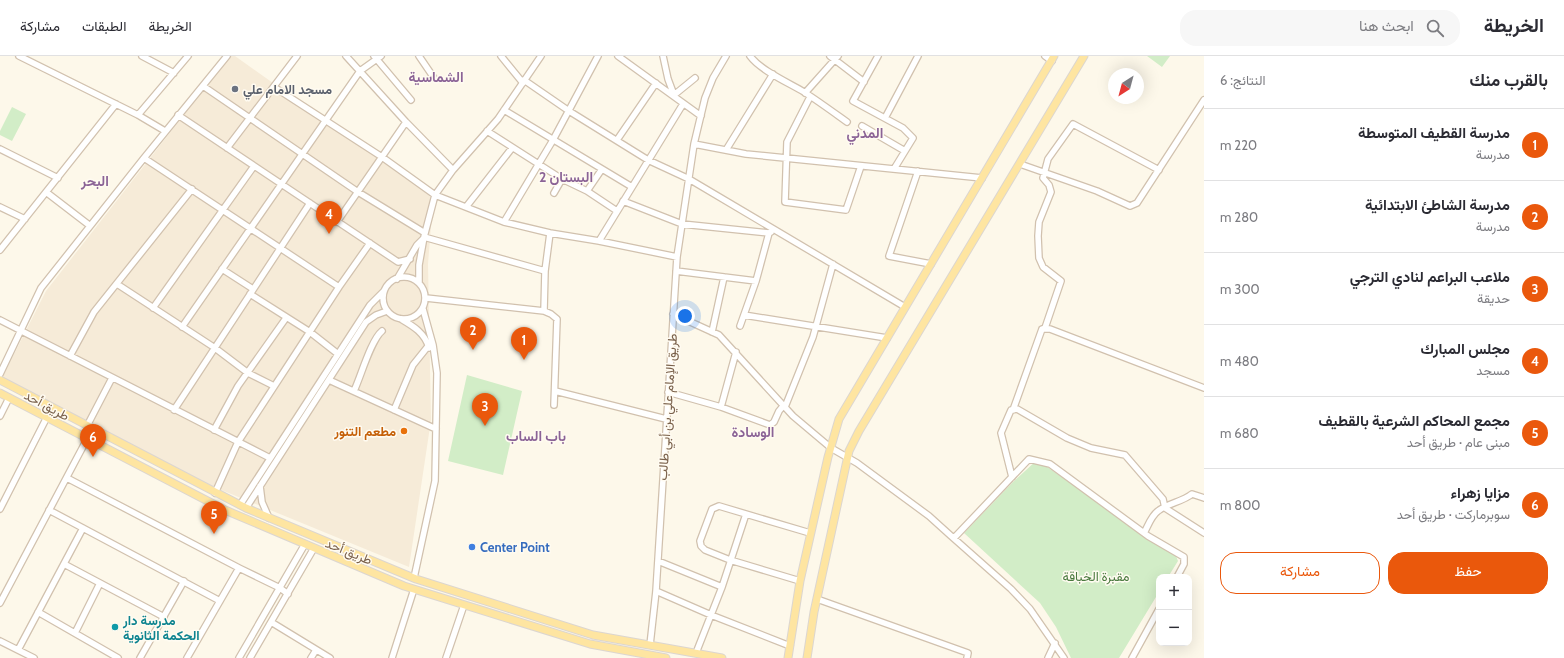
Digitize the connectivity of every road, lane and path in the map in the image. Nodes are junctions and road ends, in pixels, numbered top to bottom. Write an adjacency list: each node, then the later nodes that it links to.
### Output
1 (19, 56): 36 (street)
2 (142, 56): 23 (street)
3 (188, 56): 23 (street)
4 (227, 56): 30 (street)
5 (297, 56): 31 (street)
6 (346, 56): 22 (street)
7 (419, 56): 25 (street)
8 (501, 56): 27 (street)
9 (541, 56): 27 (street)
10 (598, 56): 39 (street)
11 (618, 56): 28 (street)
12 (663, 56): 33 (street)
13 (726, 56): 42 (street, طريق الإمام علي بن أبي طالب)
14 (750, 56): 24 (street)
15 (878, 56): 29 (street)
16 (918, 56): 44 (street)
17 (1045, 56): 21 (street)
18 (1084, 56): 65 (main road)
19 (377, 57): 22 (street); 34 (street)
20 (834, 57): 29 (street); 32 (street)
21 (1053, 58): 75 (main road)
22 (360, 71): 45 (street); 46 (street)
23 (174, 73): 40 (street)
24 (773, 74): 32 (street); 57 (street)
25 (434, 78)
26 (695, 78): 33 (street)
27 (523, 82): 38 (street); 39 (street)
28 (656, 82): 33 (street); 52 (street)
29 (864, 82): 44 (street)
30 (203, 86): 41 (street); 43 (street)
31 (274, 87): 43 (street); 45 (street)
32 (808, 95): 47 (street); 62 (street)
33 (674, 96): 37 (street)
34 (411, 100)
35 (1204, 100): 71 (street)
36 (116, 104): 40 (street); 74 (street)
37 (683, 104): 42 (street); 63 (street)
38 (504, 110): 49 (street); 51 (street)
39 (568, 111): 51 (street); 52 (street)
40 (138, 115): 50 (street)
41 (178, 116): 50 (street); 54 (street)
42 (701, 116): 53 (street, طريق الإمام علي بن أبي طالب)
43 (250, 118): 54 (street); 59 (street)
44 (885, 118): 58 (street)
45 (326, 119): 59 (street); 60 (street)
46 (406, 122): 60 (street); 70 (street)
47 (847, 122)
48 (862, 126): 58 (street)
49 (487, 131): 55 (street); 70 (street)
50 (165, 132): 61 (street)
51 (553, 140): 64 (street); 68 (street)
52 (616, 140): 63 (street)
53 (694, 144): 57 (street); 77 (street, طريق الإمام علي بن أبي طالب)
54 (227, 148): 66 (street)
55 (512, 148): 64 (street); 89 (street)
56 (0, 149): 74 (street)
57 (726, 150): 62 (street)
58 (905, 151): 69 (street)
59 (302, 153): 78 (street); 83 (street)
60 (382, 157): 83 (street); 85 (street)
61 (144, 158): 80 (street); 96 (street)
62 (786, 158): 67 (street); 67 (street)
63 (648, 160): 77 (street); 79 (street)
64 (538, 164): 76 (street); 94 (street)
65 (1020, 164): 73 (street); 174 (main road)
66 (254, 166): 78 (street); 90 (street)
67 (861, 166): 69 (street)
68 (602, 169): 79 (street); 81 (street)
69 (894, 169): 72 (street)
70 (453, 170): 85 (street)
71 (1158, 170): 73 (street); 73 (street)
72 (918, 171): 75 (street); 109 (street)
73 (1045, 172): 135 (street)
74 (58, 178): 82 (street)
75 (982, 178): 109 (main road)
76 (562, 179): 81 (street); 84 (street)
77 (689, 179): 95 (street, طريق الإمام علي بن أبي طالب); 98 (street)
78 (281, 184): 87 (street); 97 (street)
79 (632, 187): 86 (street)
80 (192, 189): 90 (street); 117 (street)
81 (587, 191): 91 (street)
82 (46, 192): 92 (street); 96 (street)
83 (358, 192): 93 (street); 101 (street)
84 (554, 193)
85 (435, 195): 89 (street); 101 (street)
86 (623, 201): 91 (street); 95 (street)
87 (310, 203): 93 (street); 104 (street)
88 (0, 207): 92 (street)
89 (466, 207): 94 (street)
90 (223, 210): 97 (street); 123 (street)
91 (618, 211): 102 (street)
92 (25, 219): 105 (street)
93 (337, 222): 103 (street)
94 (504, 222): 100 (street)
95 (682, 224): 99 (street); 106 (street, طريق الإمام علي بن أبي طالب)
96 (89, 226): 136 (street)
97 (250, 228): 104 (street); 110 (street)
98 (774, 229): 99 (street); 108 (street)
99 (769, 233): 115 (street)
100 (550, 234): 102 (street); 111 (street)
101 (424, 235): 107 (street); 111 (street); 116 (street)
102 (599, 241): 106 (street)
103 (370, 243): 107 (street); 118 (street)
104 (280, 248): 118 (street); 119 (street)
105 (0, 250)
106 (677, 257): 112 (street, طريق الإمام علي بن أبي طالب)
107 (410, 259): 114 (street)
108 (833, 264): 122 (street); 133 (street)
109 (931, 264): 122 (main road)
110 (222, 269): 119 (street); 134 (street)
111 (545, 271): 126 (street)
112 (676, 272): 113 (street); 127 (street, طريق الإمام علي بن أبي طالب)
113 (724, 277): 115 (street); 139 (street)
114 (397, 279): 116 (street); 120 (street)
115 (756, 281): 128 (street)
116 (419, 283): 121 (street)
117 (117, 284): 123 (street); 145 (street)
118 (339, 287): 138 (street)
119 (252, 291): 129 (street); 142 (street)
120 (384, 291): 125 (street); 144 (street)
121 (426, 298): 124 (street); 126 (street)
122 (906, 307): 140 (main road)
123 (153, 308): 134 (street)
124 (423, 309): 131 (street); 147 (street)
125 (387, 311): 131 (street); 151 (street)
126 (544, 311): 155 (street)
127 (673, 314): 139 (street); 156 (street, طريق الإمام علي بن أبي طالب)
128 (744, 315): 132 (street); 133 (street)
129 (286, 318): 138 (street); 146 (street)
130 (0, 320): 136 (street)
131 (401, 320): 141 (street)
132 (740, 326)
133 (816, 326): 140 (street); 160 (street)
134 (182, 327): 142 (street)
135 (1042, 329): 153 (street); 164 (street)
136 (20, 331): 145 (street); 148 (street)
137 (382, 331): 154 (street)
138 (310, 332): 144 (street); 152 (street)
139 (712, 332): 143 (street)
140 (887, 338): 173 (main road)
141 (428, 344): 147 (street); 163 (street)
142 (214, 348): 146 (street); 162 (street)
143 (736, 352): 160 (street); 161 (street)
144 (338, 354): 175 (street)
145 (70, 356): 149 (street)
146 (248, 373): 152 (street); 170 (street)
147 (437, 373): 169 (street)
148 (0, 374)
149 (112, 378): 162 (street); 168 (street)
150 (0, 380): 168 (main road, طريق أحد)
151 (329, 380): 154 (street); 178 (street)
152 (274, 386): 172 (street)
153 (1204, 388)
154 (354, 391): 163 (street)
155 (555, 391): 159 (street); 167 (street)
156 (668, 392): 161 (street); 167 (street, طريق الإمام علي بن أبي طالب)
157 (0, 393): 158 (main road, طريق أحد)
158 (10, 398): 165 (street); 166 (main road, طريق أحد)
159 (554, 405)
160 (785, 406): 161 (street); 173 (street)
161 (721, 407)
162 (174, 410): 170 (street)
163 (394, 410): 169 (street)
164 (1013, 410): 176 (street); 182 (street)
165 (0, 416)
166 (47, 418): 171 (main road, طريق أحد); 183 (street)
167 (666, 419): 195 (street, طريق الإمام علي بن أبي طالب)
168 (87, 426): 179 (main road, طريق أحد)
169 (436, 429): 199 (street)
170 (214, 430): 172 (street)
171 (87, 439): 177 (street); 192 (main road, طريق أحد)
172 (238, 442): 175 (street); 179 (street)
173 (831, 448): 174 (street); 188 (main road)
174 (848, 457): 191 (street); 208 (main road)
175 (270, 458): 181 (street)
176 (1012, 477): 189 (street); 191 (street)
177 (67, 478): 184 (street); 197 (street)
178 (260, 485): 181 (street); 186 (street)
179 (215, 493): 181 (main road, طريق أحد)
180 (1204, 498): 182 (street)
181 (243, 506): 186 (main road, طريق أحد)
182 (1165, 508): 189 (street); 190 (street)
183 (0, 509)
184 (49, 510): 187 (street); 210 (street)
185 (746, 514): 188 (street); 194 (street); 194 (street)
186 (269, 518): 199 (main road, طريق أحد)
187 (83, 528): 196 (street); 201 (street)
188 (810, 533): 200 (main road)
189 (1144, 533): 198 (street)
190 (1204, 533)
191 (954, 538): 219 (street)
192 (305, 544): 193 (main road, طريق أحد); 203 (street)
193 (314, 548): 205 (main road, طريق أحد); 207 (street)
194 (730, 560): 200 (street); 204 (street)
195 (658, 561): 204 (street); 206 (street, طريق الإمام علي بن أبي طالب)
196 (64, 564): 202 (street); 213 (street)
197 (239, 568): 203 (street); 209 (street)
198 (1179, 574)
199 (414, 578): 220 (main road, طريق أحد)
200 (800, 580): 221 (main road)
201 (184, 581): 209 (street); 215 (street)
202 (100, 583): 215 (street); 217 (street)
203 (280, 588): 207 (street); 230 (street)
204 (722, 588): 214 (street)
205 (414, 589): 211 (main road, طريق أحد); 234 (street)
206 (656, 591): 214 (street); 220 (street, طريق الإمام علي بن أبي طالب)
207 (288, 594): 216 (street)
208 (817, 599): 239 (main road); 240 (street)
209 (220, 601): 229 (street)
210 (0, 603)
211 (464, 605): 225 (main road, طريق أحد); 235 (street)
212 (1158, 610): 243 (street)
213 (38, 612): 217 (street); 222 (street)
214 (711, 615): 221 (street); 224 (street)
215 (164, 617): 228 (street)
216 (271, 622): 223 (street); 231 (street)
217 (75, 633): 227 (street)
218 (0, 641): 222 (street)
219 (1055, 643): 241 (street); 242 (street)
220 (650, 644): 224 (main road, طريق أحد)
221 (790, 646): 238 (main road)
222 (18, 650): 226 (street)
223 (316, 650): 232 (street); 233 (street)
224 (696, 653): 237 (main road, طريق أحد)
225 (652, 656): 236 (main road, طريق أحد)
226 (34, 658)
227 (118, 658)
228 (140, 658)
229 (187, 658)
230 (239, 658)
231 (250, 658)
232 (311, 658)
233 (330, 658)
234 (392, 658)
235 (446, 658)
236 (666, 658)
237 (722, 658)
238 (788, 658)
239 (807, 658)
240 (967, 658)
241 (1048, 658)
242 (1064, 658)
243 (1132, 658)

